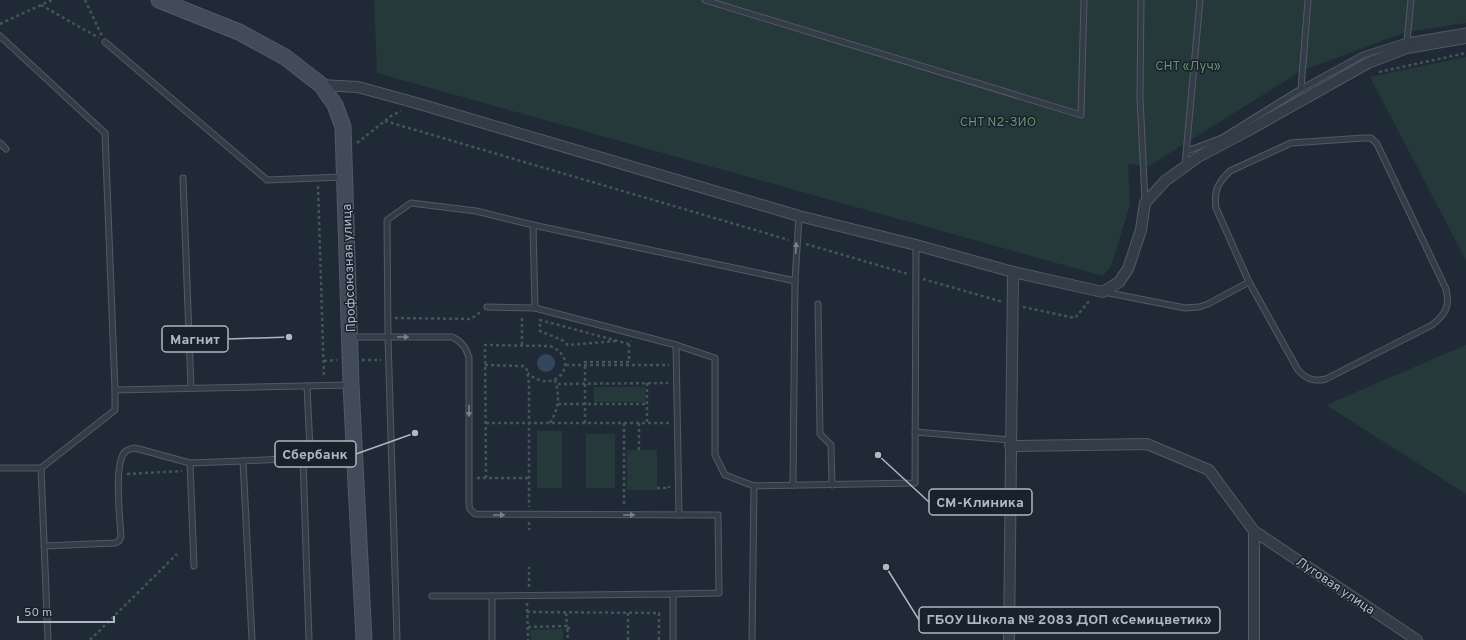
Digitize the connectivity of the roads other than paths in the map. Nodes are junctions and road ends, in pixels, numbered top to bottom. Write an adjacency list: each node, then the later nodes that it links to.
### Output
1 (159, 0): 13 (main road, Профсоюзная улица)
2 (705, 0): 3 (lane)
3 (1084, 0)
4 (1141, 0): 21 (lane)
5 (1200, 0): 17 (lane)
6 (1308, 0): 14 (lane)
7 (1411, 0): 11 (lane)
8 (1466, 30): 11 (lane)
9 (0, 36): 38 (lane)
10 (1466, 38): 18 (street)
11 (1407, 40): 14 (lane)
12 (105, 42): 19 (lane)
13 (321, 85): 19 (main road, Профсоюзная улица); 22 (street)
14 (1301, 89): 17 (lane)
15 (0, 143): 16 (lane)
16 (6, 149)
17 (1187, 151): 18 (lane)
18 (1185, 166): 21 (street)
19 (345, 177): 32 (main road, Профсоюзная улица)
20 (183, 178): 37 (lane)
21 (1145, 203): 28 (street)
22 (799, 216): 24 (street); 26 (lane, one-way to 22)
23 (533, 225): 26 (lane); 31 (lane); 33 (lane)
24 (916, 245): 25 (street); 39 (lane)
25 (1014, 272): 28 (street); 40 (street)
26 (795, 281): 48 (lane)
27 (1249, 282): 27 (lane); 28 (lane)
28 (1103, 292)
29 (818, 304): 49 (lane)
30 (487, 307): 31 (lane)
31 (535, 308): 34 (lane)
32 (350, 337): 33 (lane); 35 (main road, Профсоюзная улица)
33 (388, 337): 51 (lane, one-way to 51); 62 (lane)
34 (676, 345): 50 (lane); 51 (lane)
35 (352, 385): 36 (lane); 41 (main road, Профсоюзная улица)
36 (307, 386): 37 (lane); 42 (lane)
37 (191, 388): 38 (lane)
38 (116, 390): 47 (lane)
39 (915, 432): 40 (lane); 49 (lane)
40 (1011, 443): 52 (street, Луговая улица); 66 (street)
41 (355, 448): 42 (lane); 61 (main road, Профсоюзная улица)
42 (310, 449): 43 (lane)
43 (303, 458): 44 (lane); 60 (lane)
44 (243, 461): 45 (lane); 59 (lane)
45 (190, 463): 53 (lane); 54 (lane)
46 (0, 468): 47 (lane)
47 (41, 468): 53 (lane)
48 (793, 485): 49 (lane); 50 (lane)
49 (832, 485)
50 (754, 486): 65 (lane)
51 (679, 515): 55 (lane)
52 (1254, 531): 67 (street); 68 (street, Луговая улица)
53 (44, 546): 58 (lane)
54 (194, 566)
55 (673, 594): 57 (lane); 64 (lane)
56 (432, 596): 57 (lane)
57 (492, 596): 63 (lane)
58 (48, 640)
59 (252, 640)
60 (310, 640)
61 (364, 640)
62 (397, 640)
63 (492, 640)
64 (673, 640)
65 (752, 640)
66 (1009, 640)
67 (1254, 640)
68 (1417, 640)

